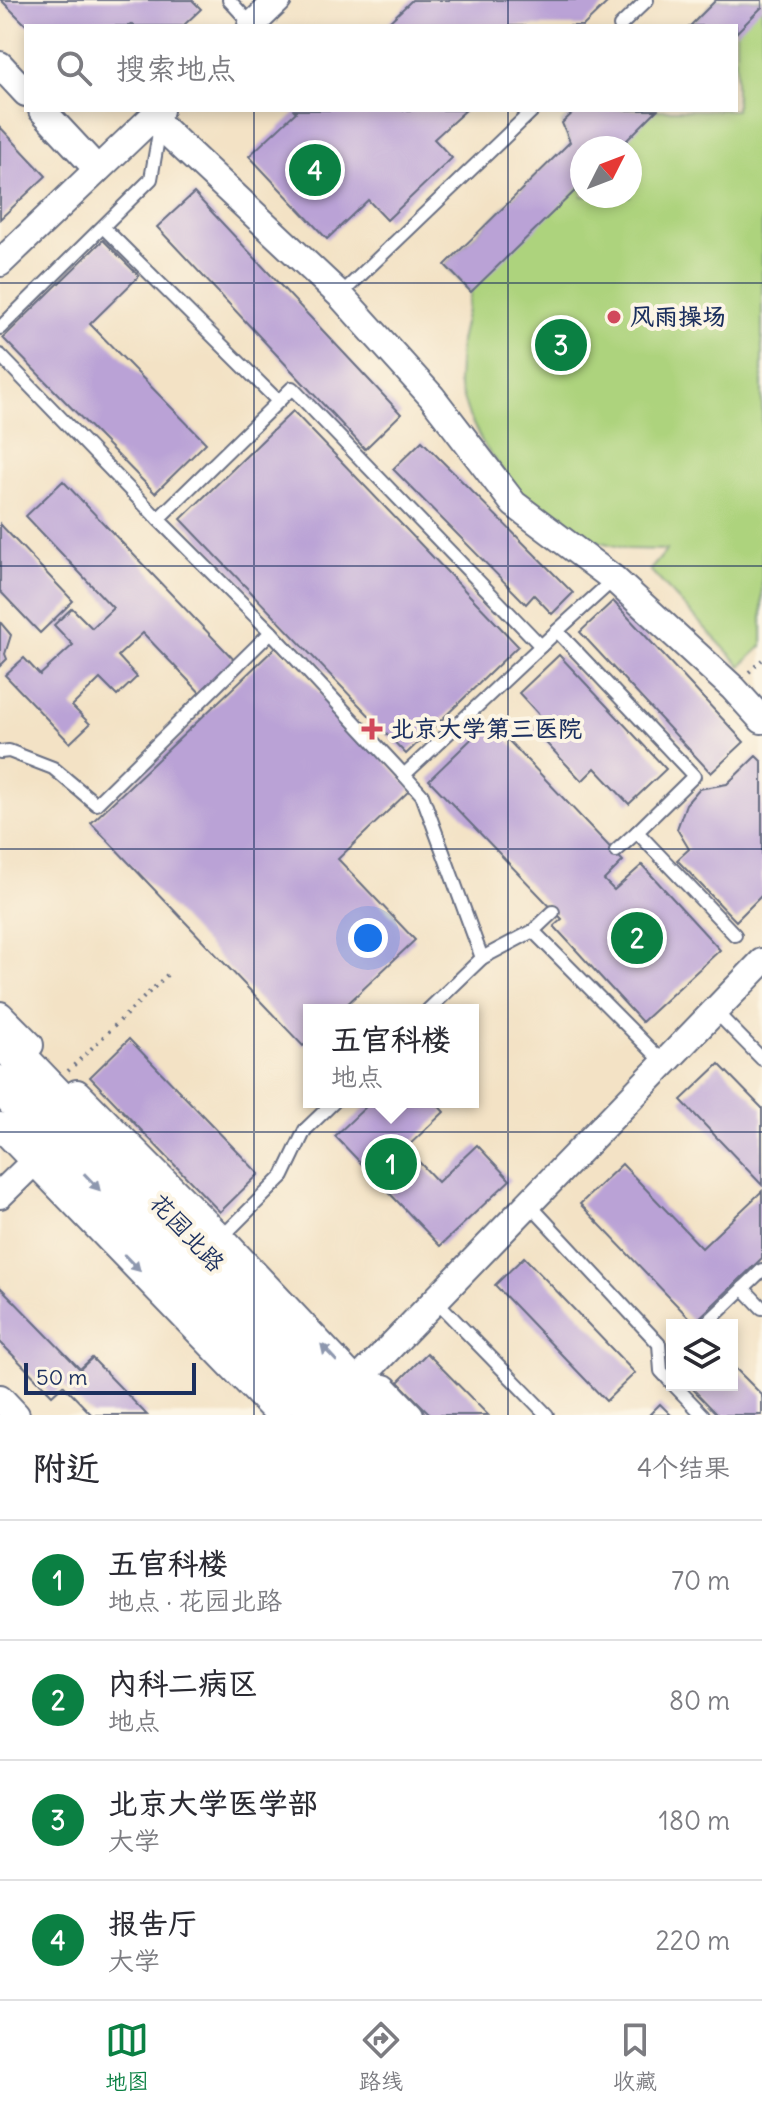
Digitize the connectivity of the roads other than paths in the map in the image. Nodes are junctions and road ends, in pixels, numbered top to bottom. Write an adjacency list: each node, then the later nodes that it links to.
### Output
1 (229, 0): 4 (lane)
2 (278, 0): 5 (street)
3 (647, 0): 6 (lane)
4 (250, 24)
5 (252, 24)
6 (622, 24)
7 (0, 65): 8 (street)
8 (24, 91)
9 (44, 112): 12 (street)
10 (531, 112): 15 (lane)
11 (158, 118): 12 (street); 13 (lane); 15 (street)
12 (97, 169): 14 (street)
13 (103, 227): 16 (lane); 18 (lane)
14 (0, 263)
15 (340, 295): 20 (street)
16 (0, 328)
17 (0, 355): 19 (lane)
18 (278, 401): 19 (lane); 23 (lane)
19 (158, 519): 22 (lane)
20 (614, 579): 21 (lane); 24 (street)
21 (557, 631): 23 (lane); 27 (lane)
22 (271, 632): 25 (lane); 26 (lane)
23 (541, 646): 26 (lane)
24 (762, 720)
25 (0, 752)
26 (404, 775): 32 (lane)
27 (637, 832): 28 (lane); 31 (lane)
28 (616, 851)
29 (553, 912): 30 (lane)
30 (533, 931): 32 (lane); 39 (lane)
31 (735, 935)
32 (482, 958): 34 (lane)
33 (762, 962): 35 (street)
34 (434, 1004)
35 (714, 1010): 38 (lane); 39 (street)
36 (0, 1015): 46 (street)
37 (0, 1038): 46 (street, 花园北路)
38 (762, 1059)
39 (664, 1063): 45 (street)
40 (0, 1084): 43 (street, 花园北路)
41 (328, 1108): 46 (lane)
42 (0, 1126): 43 (street)
43 (44, 1152): 44 (street); 56 (street, 花园北路, one-way to 56); 58 (street, one-way to 58)
44 (0, 1195)
45 (529, 1204): 49 (street); 52 (lane)
46 (213, 1245): 56 (street, 花园北路, one-way to 46)
47 (762, 1270): 48 (lane)
48 (743, 1288): 50 (lane); 51 (lane)
49 (435, 1300): 56 (street); 61 (lane)
50 (762, 1308)
51 (711, 1319)
52 (665, 1346): 53 (lane)
53 (666, 1376)
54 (680, 1391): 62 (lane)
55 (0, 1398): 57 (street)
56 (338, 1403): 59 (street, 花园北路); 60 (street)
57 (16, 1415)
58 (279, 1415)
59 (381, 1415)
60 (410, 1415)
61 (547, 1415)
62 (703, 1415)

